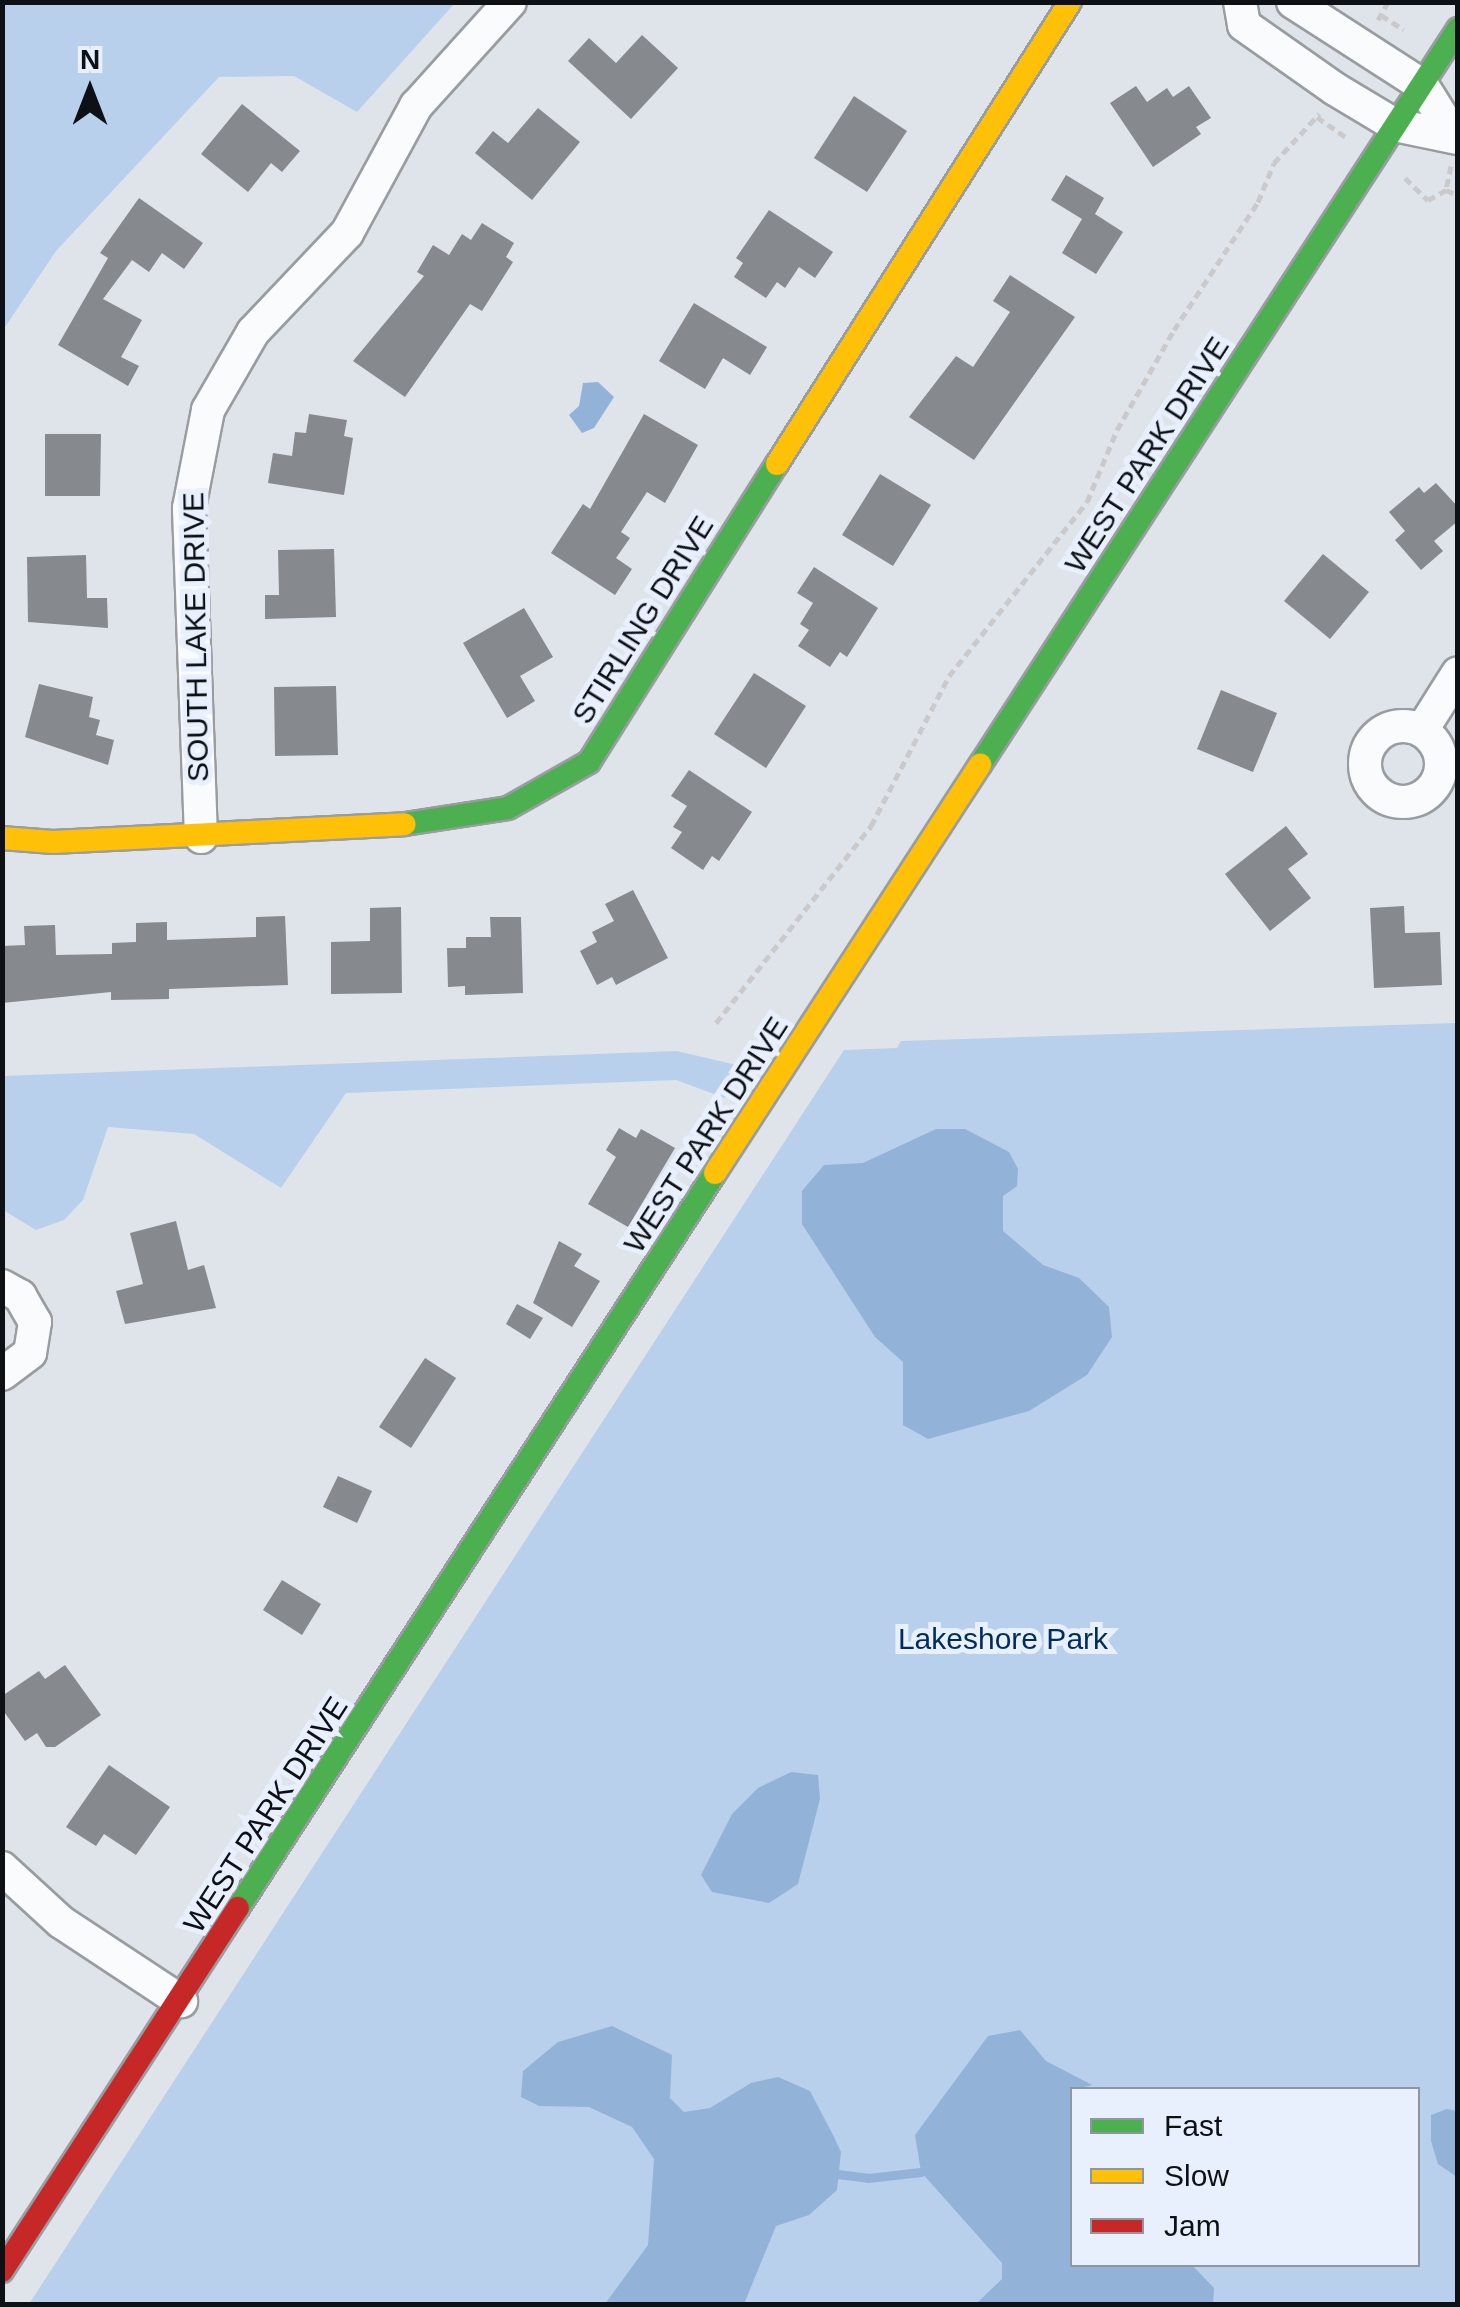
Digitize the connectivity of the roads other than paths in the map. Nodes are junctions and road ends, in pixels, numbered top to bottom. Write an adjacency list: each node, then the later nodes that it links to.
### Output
1 (510, 2): 11 (street, SOUTH LAKE DRIVE)
2 (1070, 2): 11 (street, STIRLING DRIVE)
3 (1240, 2): 7 (street)
4 (1293, 2): 6 (street)
5 (1458, 28): 6 (street, WEST PARK DRIVE)
6 (1422, 85): 7 (street, WEST PARK DRIVE); 8 (street)
7 (1395, 125): 8 (street); 16 (street, WEST PARK DRIVE)
8 (1456, 137)
9 (1458, 673): 10 (street)
10 (1422, 730)
11 (201, 836): 12 (street, STIRLING DRIVE)
12 (2, 838)
13 (2, 1286): 14 (street)
14 (2, 1374)
15 (2, 1868): 16 (street)
16 (181, 2001): 17 (street, WEST PARK DRIVE)
17 (2, 2271)

